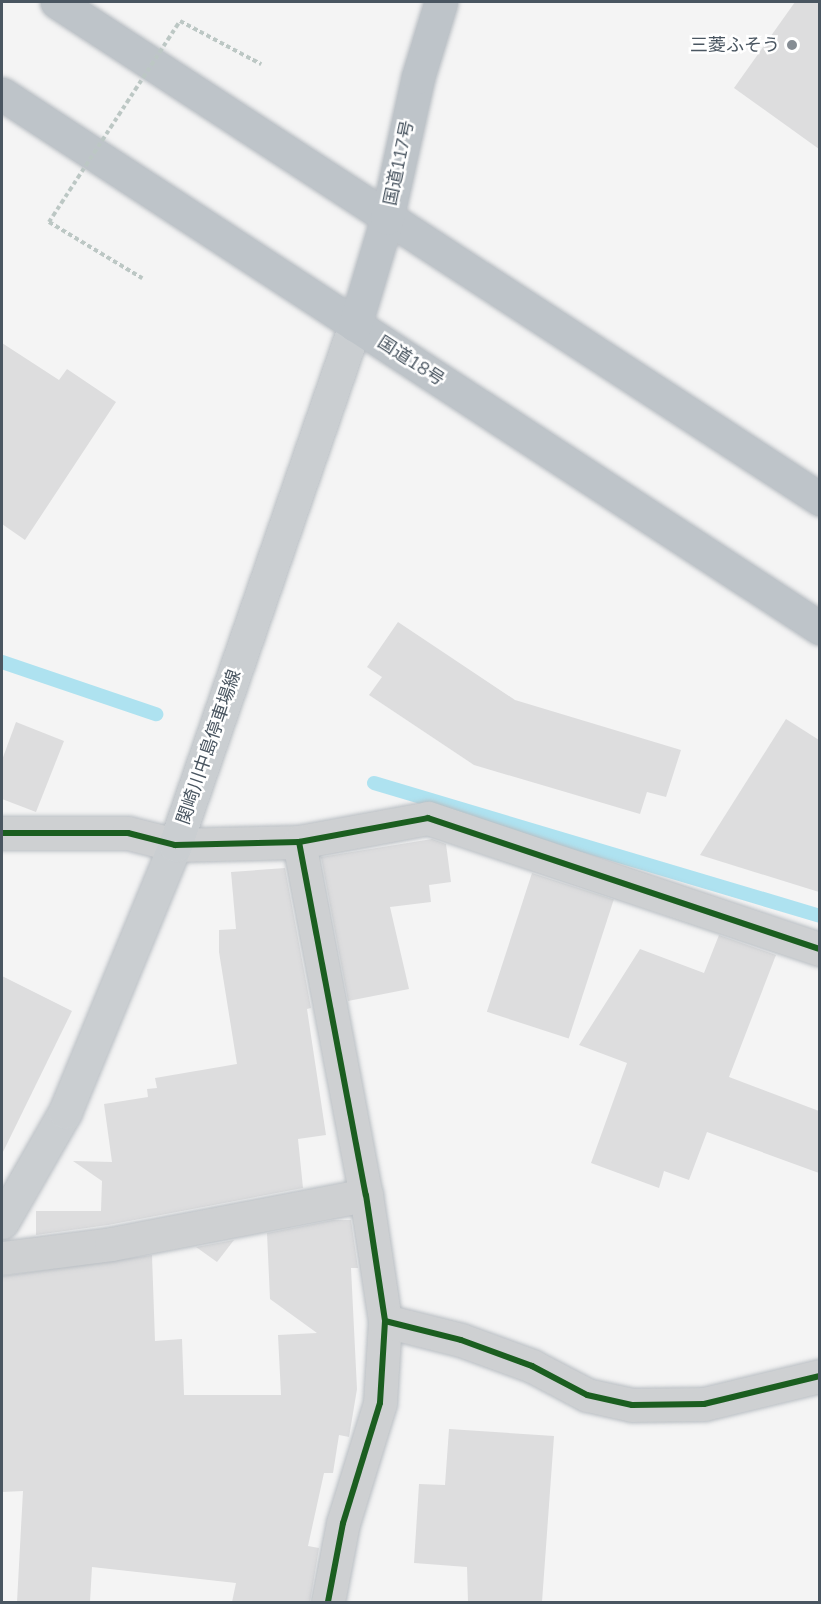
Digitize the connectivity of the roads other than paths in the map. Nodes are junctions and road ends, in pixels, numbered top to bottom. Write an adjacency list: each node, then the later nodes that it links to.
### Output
1 (57, 2): 4 (highway)
2 (441, 2): 4 (highway, 国道117号)
3 (2, 94): 5 (highway, 国道18号)
4 (387, 218): 5 (highway, 国道117号); 6 (highway)
5 (355, 324): 7 (highway, 国道18号); 10 (main road, 関崎川中島停車場線)
6 (819, 500)
7 (819, 628)
8 (2, 833): 10 (street)
9 (298, 842): 10 (street); 11 (street); 12 (street)
10 (175, 845): 13 (main road, 関崎川中島停車場線)
11 (819, 950)
12 (366, 1195): 14 (street); 15 (street)
13 (2, 1222)
14 (2, 1258)
15 (385, 1321): 16 (street); 17 (street)
16 (819, 1376)
17 (328, 1602)

